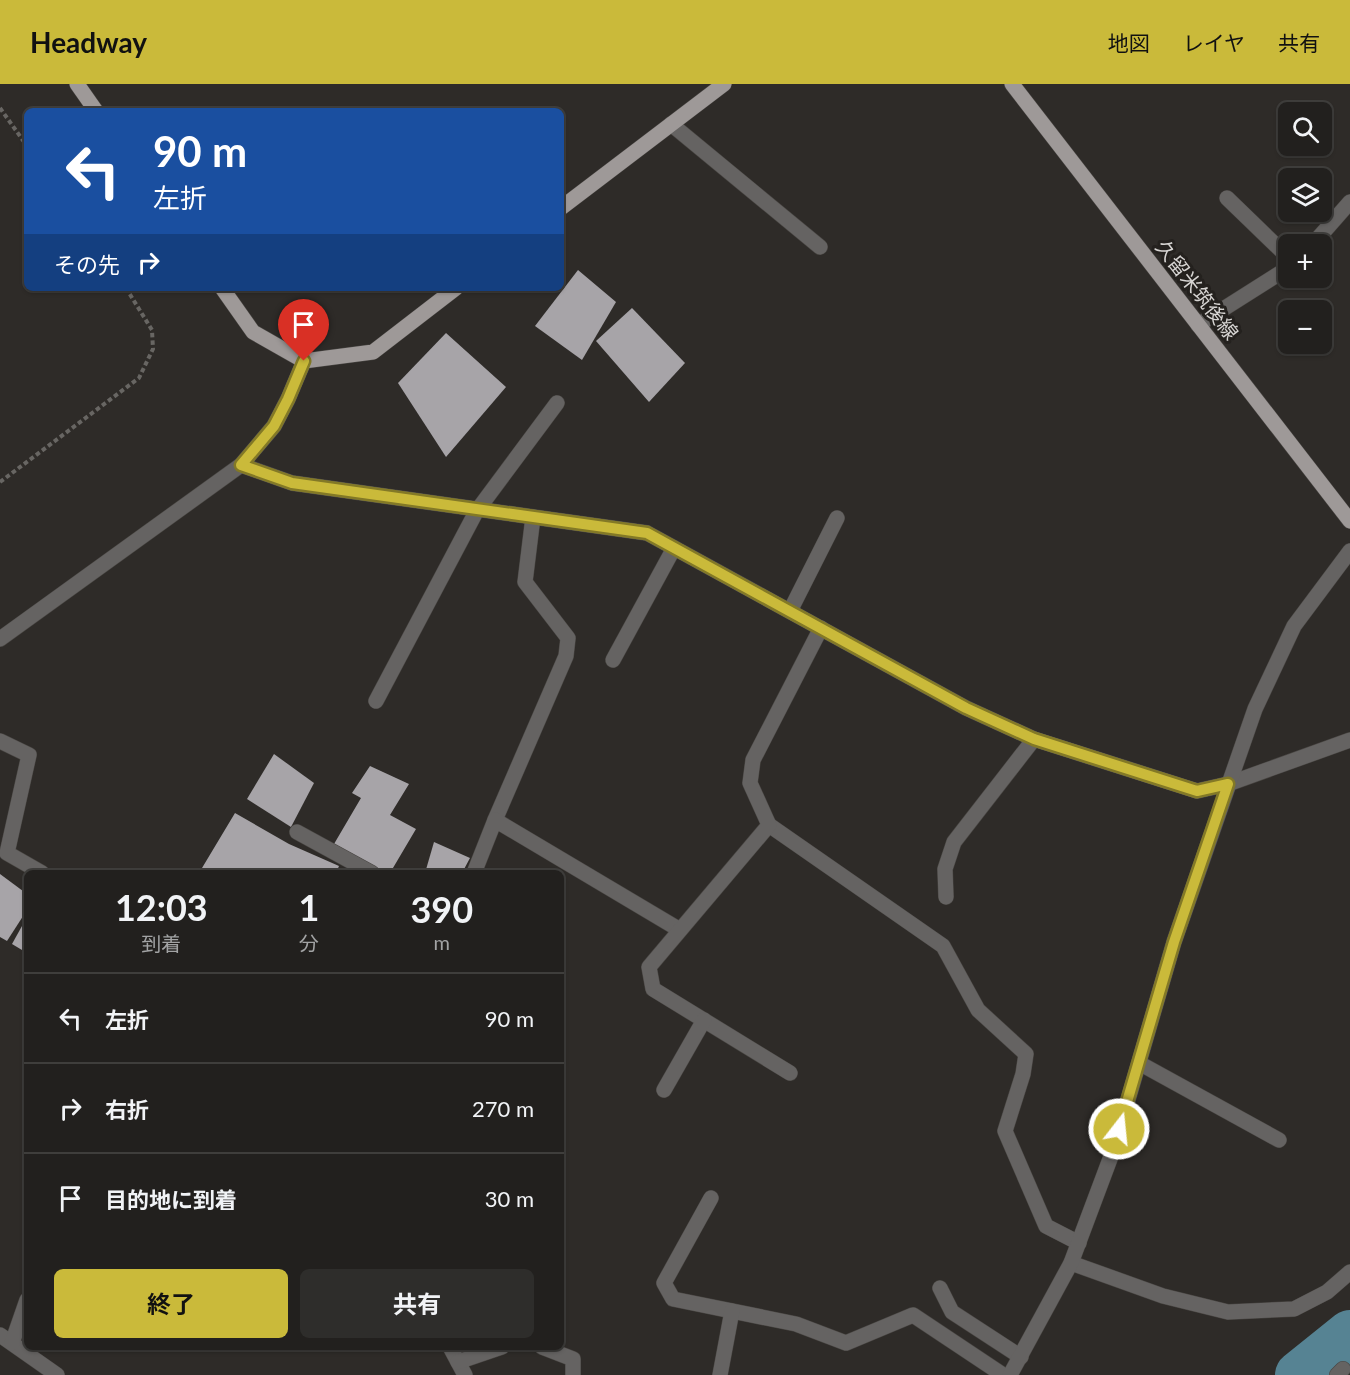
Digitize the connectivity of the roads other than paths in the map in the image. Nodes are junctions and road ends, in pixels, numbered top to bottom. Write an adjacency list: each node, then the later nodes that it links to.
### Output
1 (77, 84): 4 (main road)
2 (724, 84): 5 (main road)
3 (1012, 84): 15 (main road, 久留米筑後線)
4 (94, 108)
5 (671, 124): 8 (main road); 10 (street)
6 (1227, 198): 11 (street)
7 (1350, 202): 9 (street)
8 (564, 206)
9 (1322, 234)
10 (820, 247)
11 (1278, 247)
12 (1278, 274): 15 (street)
13 (224, 291): 16 (main road)
14 (452, 291): 16 (main road)
15 (1198, 325): 22 (main road, 久留米筑後線)
16 (304, 361): 18 (street)
17 (557, 403): 19 (street)
18 (241, 465): 19 (street); 27 (street)
19 (478, 509): 20 (street); 29 (street)
20 (533, 517): 23 (street); 34 (street)
21 (837, 518): 25 (street)
22 (1350, 521)
23 (674, 548): 25 (street); 28 (street)
24 (1350, 551): 33 (street)
25 (790, 611): 26 (street)
26 (821, 628): 30 (street); 35 (street)
27 (0, 639)
28 (613, 660)
29 (376, 701)
30 (1034, 739): 33 (street); 40 (street)
31 (1350, 740): 33 (street)
32 (0, 741): 38 (street)
33 (1228, 784): 43 (street)
34 (495, 819): 39 (street); 41 (street)
35 (770, 825): 41 (street); 48 (street)
36 (297, 832): 37 (street)
37 (353, 869)
38 (37, 870)
39 (475, 870)
40 (946, 897)
41 (680, 930): 42 (street)
42 (704, 1020): 44 (street); 45 (street)
43 (1139, 1063): 46 (street); 48 (street)
44 (790, 1073)
45 (664, 1090)
46 (1279, 1140)
47 (711, 1198): 53 (street)
48 (1079, 1243): 49 (street)
49 (1071, 1263): 50 (street); 58 (street)
50 (1350, 1272)
51 (940, 1288): 58 (street)
52 (24, 1306): 54 (street)
53 (732, 1311): 62 (street); 63 (street)
54 (6, 1339): 60 (street)
55 (452, 1350): 59 (street)
56 (496, 1350): 59 (street)
57 (550, 1350): 61 (street)
58 (1020, 1357): 64 (street)
59 (461, 1368)
60 (57, 1375)
61 (573, 1375)
62 (720, 1375)
63 (1003, 1375)
64 (1010, 1375)

